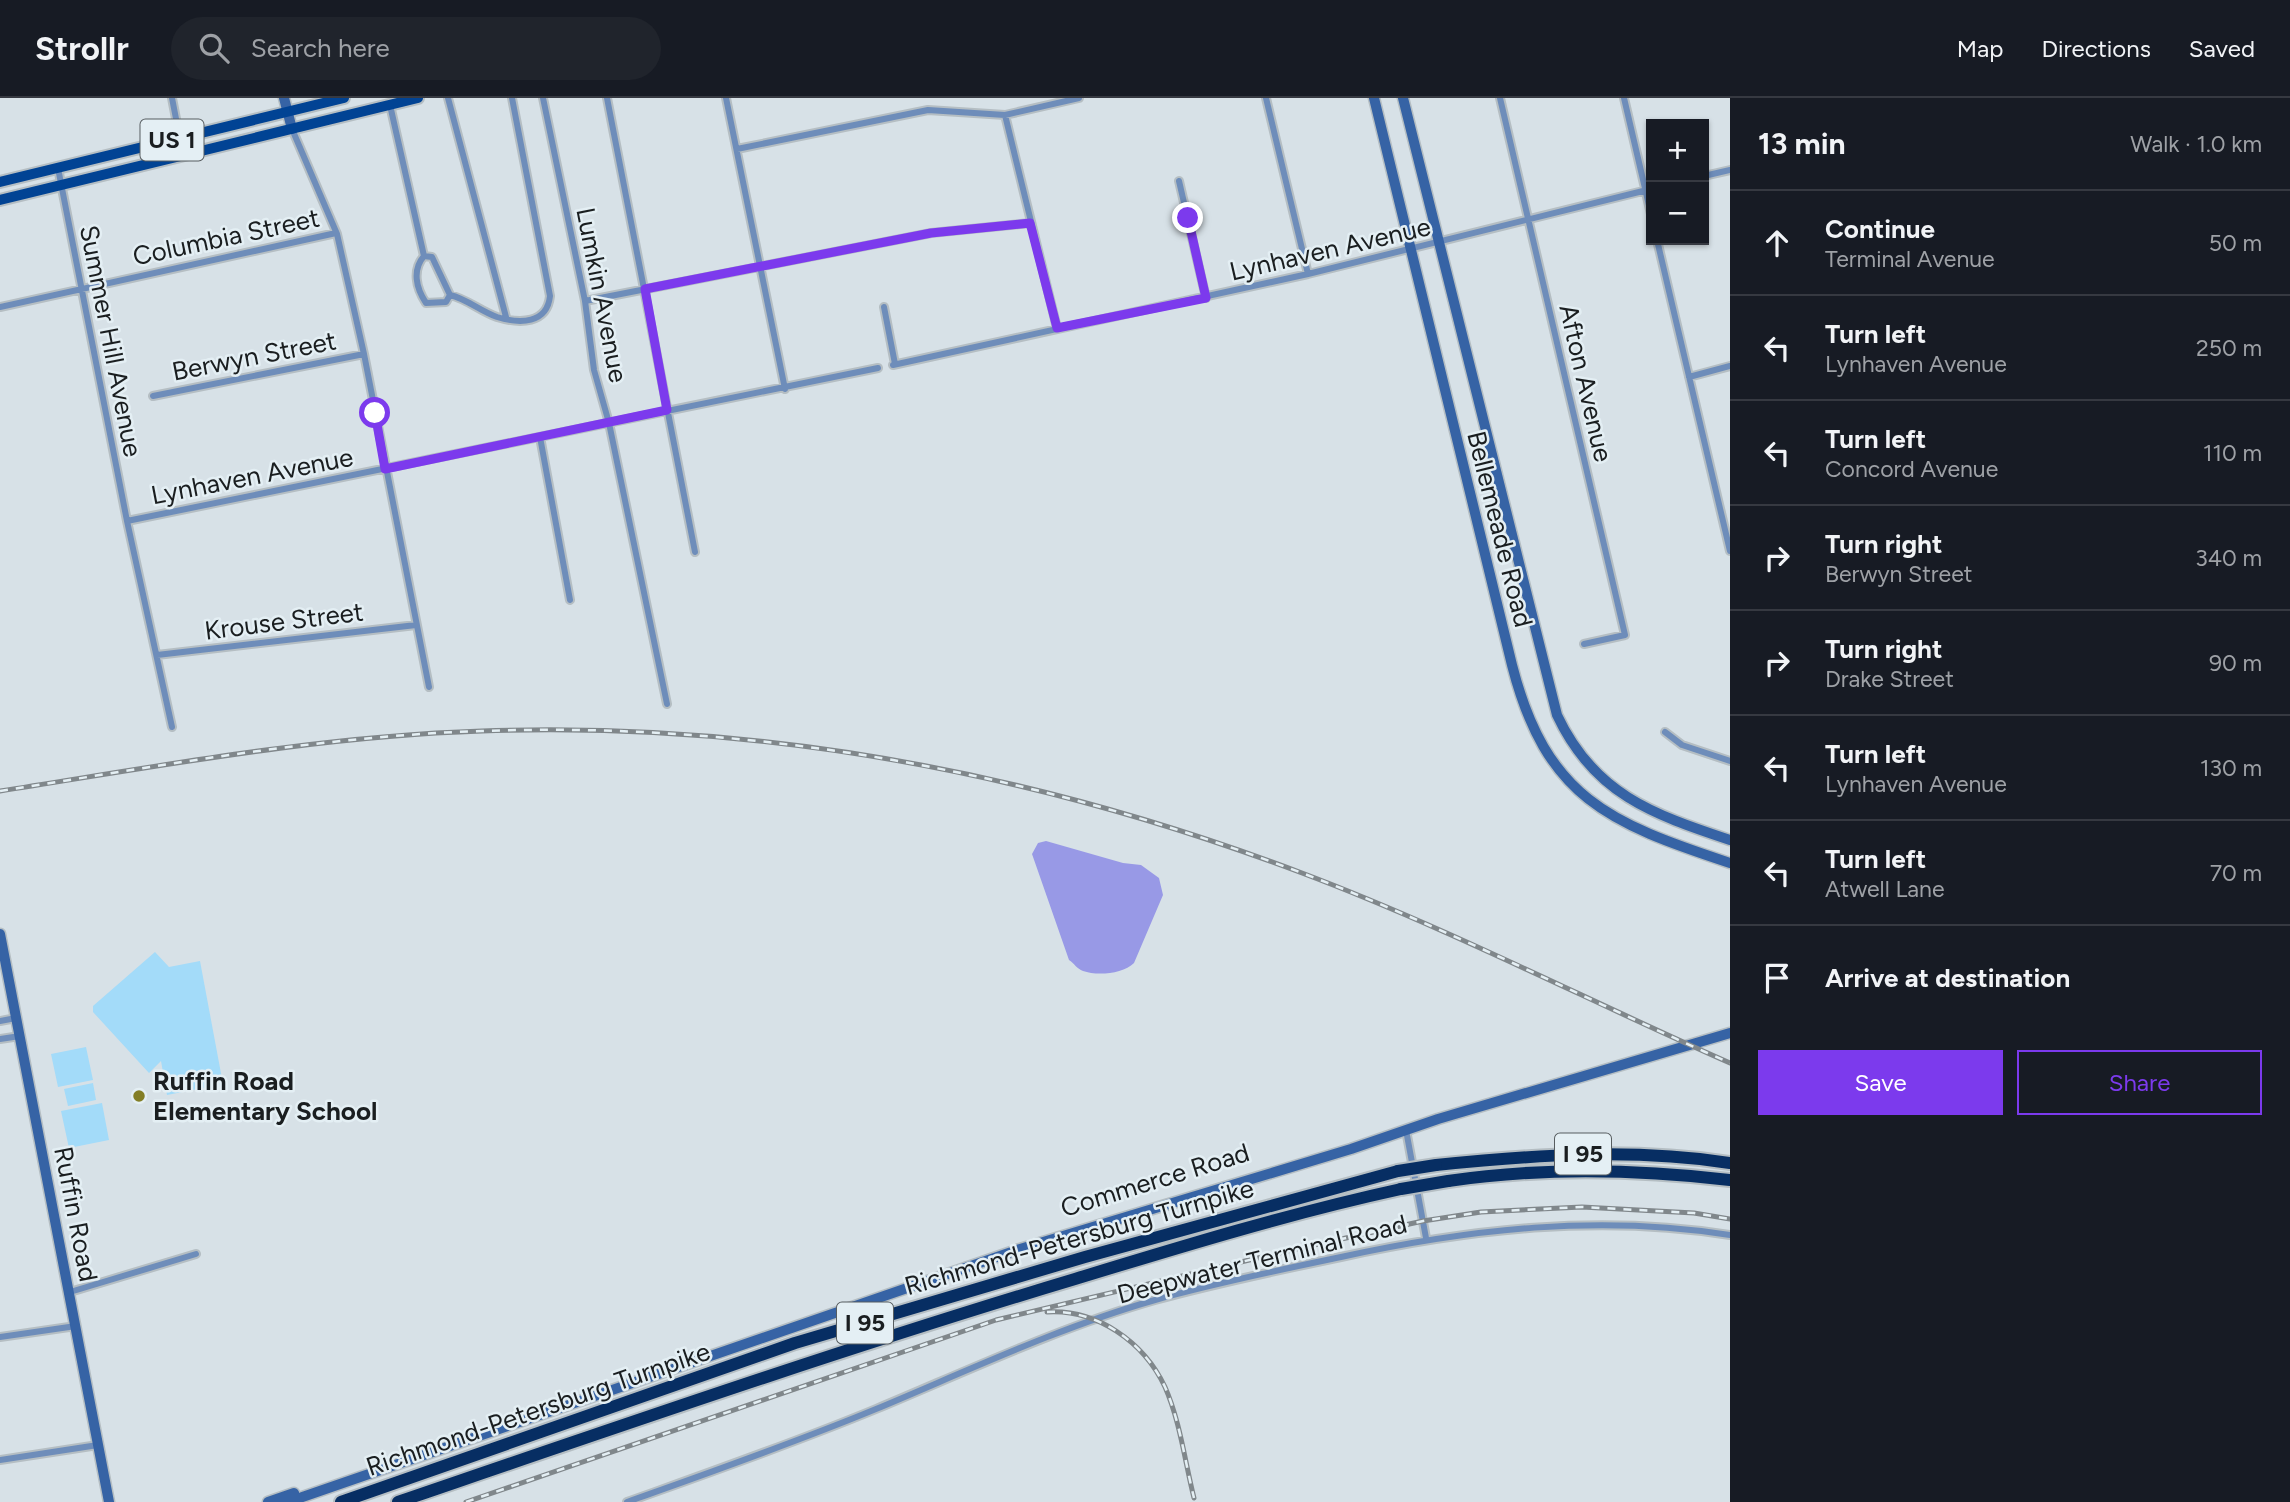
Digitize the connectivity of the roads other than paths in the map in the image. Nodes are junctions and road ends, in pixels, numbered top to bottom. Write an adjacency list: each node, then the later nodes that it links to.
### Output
1 (172, 98): 20 (street)
2 (284, 98): 17 (main road)
3 (344, 98): 17 (main road, US 1)
4 (418, 98): 16 (main road, US 1)
5 (449, 98): 48 (street)
6 (512, 98): 48 (street)
7 (543, 98): 45 (street, Lumkin Avenue)
8 (607, 98): 42 (street)
9 (726, 98): 21 (street)
10 (1079, 98): 18 (street)
11 (1266, 98): 40 (street)
12 (1374, 98): 37 (main road, Bellemeade Road)
13 (1403, 98): 35 (main road, Bellemeade Road)
14 (1500, 98): 32 (street, Afton Avenue)
15 (1624, 98): 28 (street)
16 (390, 105): 19 (main road, US 1); 38 (street)
17 (288, 112): 19 (main road); 20 (main road, US 1)
18 (1005, 115): 21 (street); 33 (street)
19 (292, 129): 22 (main road, US 1); 34 (street)
20 (180, 138): 22 (street); 23 (main road, US 1)
21 (737, 149): 39 (street)
22 (183, 155): 29 (main road, US 1)
23 (58, 168): 27 (main road, US 1); 29 (street, Summer Hill Avenue)
24 (1730, 170): 25 (street)
25 (1709, 175)
26 (1179, 181): 44 (street)
27 (0, 182)
28 (1646, 182)
29 (61, 185): 31 (main road, US 1); 41 (street, Summer Hill Avenue)
30 (1646, 190): 32 (street, Lynhaven Avenue)
31 (0, 200)
32 (1528, 220): 35 (street, Lynhaven Avenue); 65 (street, Afton Avenue)
33 (1030, 223): 39 (street); 49 (street)
34 (336, 233): 41 (street, Columbia Street); 50 (street)
35 (1439, 242): 37 (street, Lynhaven Avenue); 72 (main road, Bellemeade Road)
36 (1658, 245): 53 (street)
37 (1411, 249): 40 (street, Lynhaven Avenue); 73 (main road, Bellemeade Road)
38 (424, 256): 43 (street); 43 (street)
39 (761, 265): 42 (street); 54 (street)
40 (1308, 274): 44 (street, Lynhaven Avenue)
41 (82, 287): 46 (street, Columbia Street); 60 (street, Summer Hill Avenue)
42 (645, 289): 45 (street); 56 (street)
43 (450, 295): 48 (street)
44 (1206, 298): 49 (street, Lynhaven Avenue)
45 (585, 301): 57 (street, Lumkin Avenue)
46 (0, 307)
47 (884, 307): 49 (street, Lynhaven Avenue)
48 (506, 317)
49 (1057, 328)
50 (364, 354): 55 (street, Berwyn Street); 59 (street)
51 (1730, 366): 53 (street)
52 (878, 368): 54 (street, Lynhaven Avenue)
53 (1689, 377): 61 (street)
54 (785, 389): 56 (street, Lynhaven Avenue)
55 (153, 396)
56 (667, 410): 57 (street, Lynhaven Avenue); 62 (street)
57 (610, 423): 58 (street, Lynhaven Avenue); 68 (street, Lumkin Avenue)
58 (540, 437): 59 (street, Lynhaven Avenue); 63 (street)
59 (385, 469): 60 (street, Lynhaven Avenue); 64 (street)
60 (127, 521): 66 (street, Summer Hill Avenue)
61 (1730, 551)
62 (695, 552)
63 (570, 600)
64 (416, 625): 66 (street, Krouse Street); 67 (street)
65 (1584, 644)
66 (157, 655): 69 (street, Summer Hill Avenue)
67 (429, 687)
68 (667, 704)
69 (172, 727)
70 (1665, 732): 71 (street)
71 (1730, 761)
72 (1730, 840)
73 (1730, 863)
74 (0, 934): 75 (main road, Ruffin Road)
75 (16, 1018): 76 (street); 78 (main road, Ruffin Road)
76 (0, 1021)
77 (1730, 1033): 80 (main road, Commerce Road)
78 (20, 1036): 79 (street); 87 (main road, Ruffin Road)
79 (0, 1039)
80 (1406, 1130): 81 (main road, Commerce Road); 85 (street)
81 (1382, 1138): 93 (main road, Commerce Road); 94 (main road, Commerce Road)
82 (1730, 1163): 95 (highway, Richmond-Petersburg Turnpike / I 95, bridge)
83 (1730, 1180): 96 (highway, Richmond-Petersburg Turnpike / I 95, bridge)
84 (1730, 1235): 85 (street, Deepwater Terminal Road)
85 (1426, 1238): 97 (street, Deepwater Terminal Road)
86 (196, 1254): 87 (street)
87 (71, 1292): 88 (main road, Ruffin Road)
88 (76, 1326): 89 (street); 90 (main road, Ruffin Road)
89 (0, 1337)
90 (97, 1444): 91 (street); 92 (main road, Ruffin Road)
91 (0, 1460)
92 (109, 1502)
93 (268, 1502)
94 (288, 1502)
95 (341, 1502)
96 (398, 1502)
97 (627, 1502)

